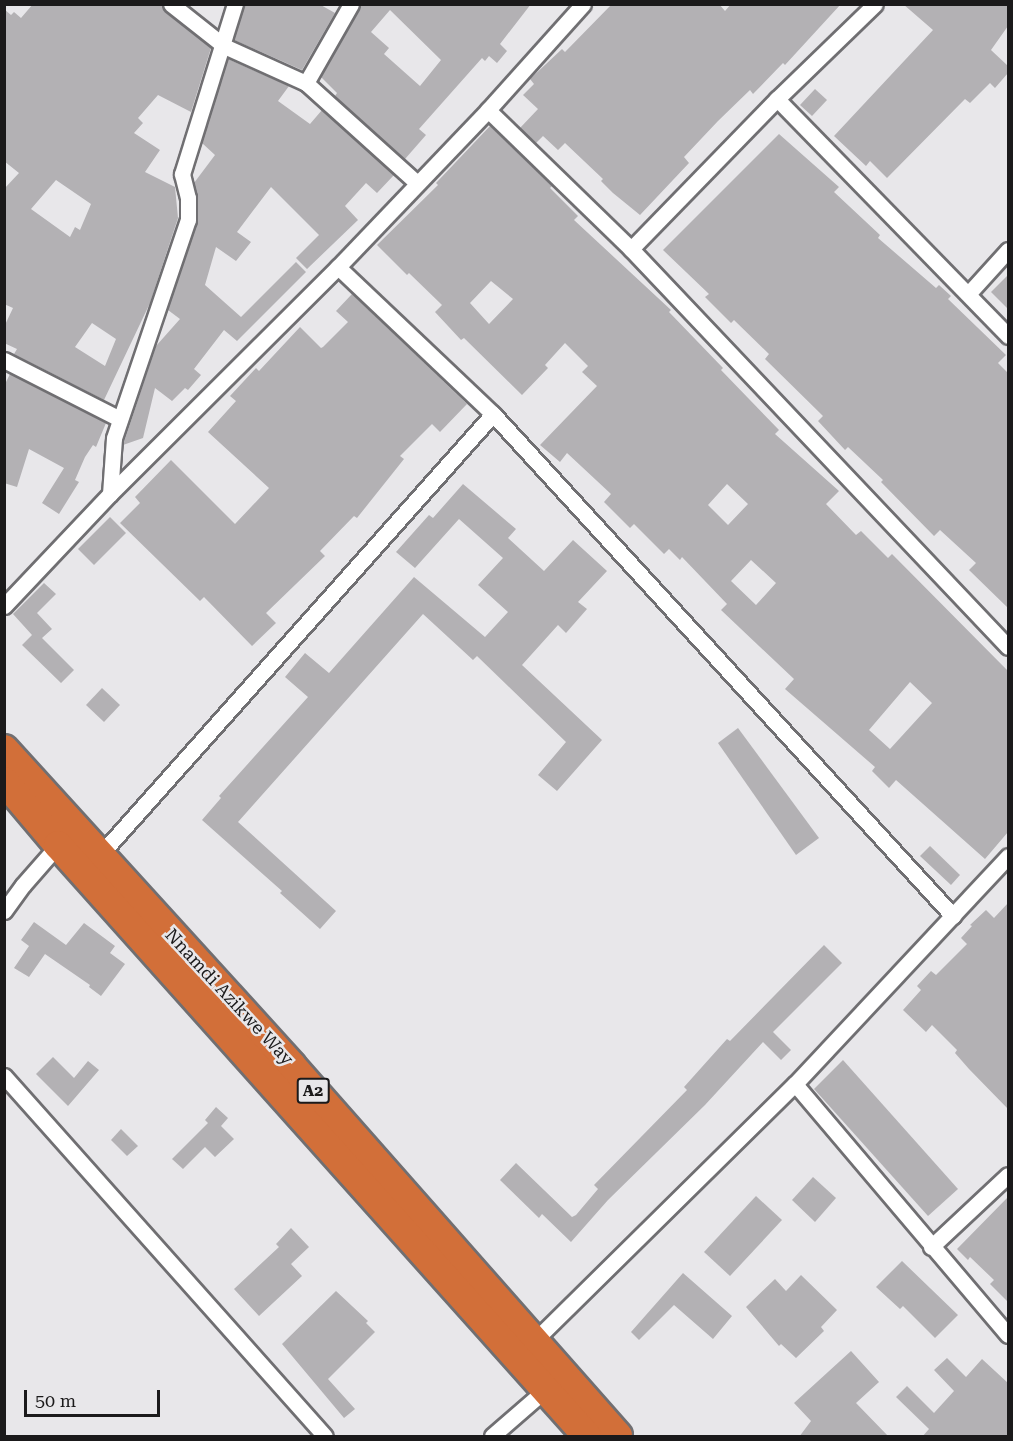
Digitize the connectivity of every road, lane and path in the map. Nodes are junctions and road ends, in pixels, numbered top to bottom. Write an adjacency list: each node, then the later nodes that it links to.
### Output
1 (171, 4): 6 (street)
2 (235, 4): 6 (street)
3 (351, 4): 7 (street)
4 (583, 4): 9 (street)
5 (875, 4): 8 (street)
6 (224, 46): 7 (street); 18 (street)
7 (306, 83): 10 (street)
8 (777, 99): 11 (street); 14 (street)
9 (488, 110): 10 (street); 11 (street)
10 (417, 183): 13 (street)
11 (631, 249): 21 (street)
12 (1008, 250): 14 (street)
13 (338, 267): 17 (street); 19 (street)
14 (969, 293): 15 (street)
15 (1008, 336)
16 (4, 360): 18 (street)
17 (493, 414): 25 (street); 28 (street)
18 (120, 419): 19 (street)
19 (110, 494): 20 (street)
20 (4, 606)
21 (1008, 647)
22 (4, 749): 25 (highway, Nnamdi Azikwe Way / A2)
23 (4, 781): 24 (highway, Nnamdi Azikwe Way / A2)
24 (58, 845): 27 (street); 35 (highway, Nnamdi Azikwe Way / A2)
25 (99, 855): 34 (highway, Nnamdi Azikwe Way / A2)
26 (1008, 856): 28 (street)
27 (4, 911)
28 (953, 916): 30 (street)
29 (4, 1076): 36 (street)
30 (795, 1084): 32 (street); 34 (street)
31 (1008, 1175): 32 (street)
32 (931, 1247): 33 (street)
33 (1008, 1335)
34 (533, 1342): 39 (highway, Nnamdi Azikwe Way / A2)
35 (545, 1390): 37 (street); 38 (highway, Nnamdi Azikwe Way / A2)
36 (325, 1437)
37 (492, 1437)
38 (587, 1437)
39 (618, 1437)

